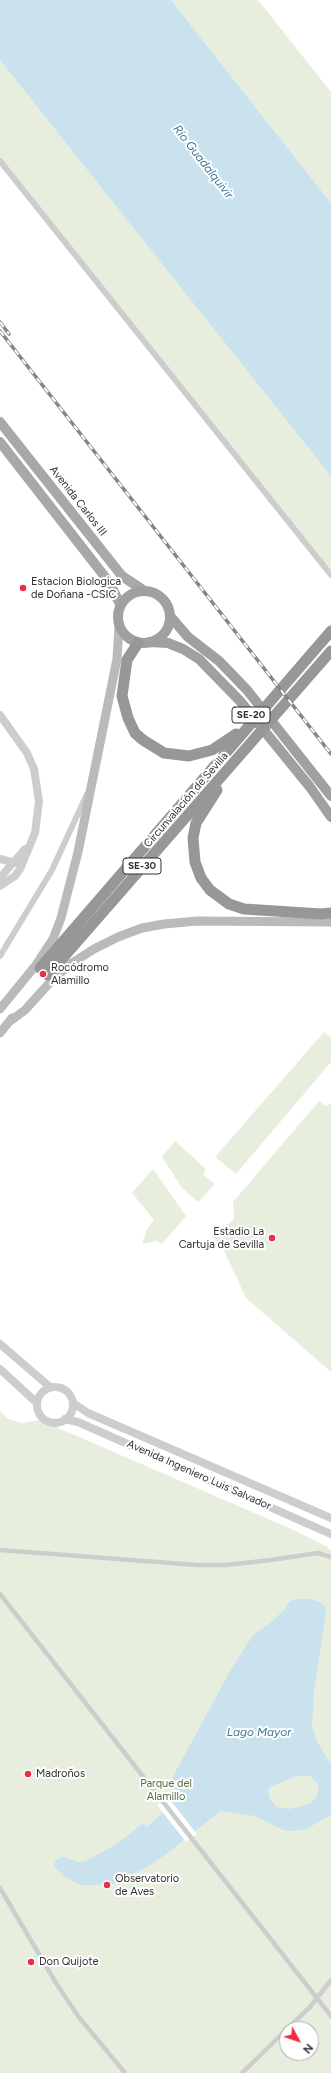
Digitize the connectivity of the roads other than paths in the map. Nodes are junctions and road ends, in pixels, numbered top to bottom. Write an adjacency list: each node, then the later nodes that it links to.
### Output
1 (0, 161): 4 (street)
2 (0, 422): 5 (main road, Avenida Carlos III)
3 (0, 442): 6 (main road)
4 (331, 575)
5 (143, 590): 6 (highway); 7 (highway, SE-20)
6 (120, 604): 8 (highway)
7 (170, 616): 10 (highway); 15 (highway, SE-20)
8 (119, 626): 10 (highway); 14 (main road)
9 (331, 631): 13 (highway)
10 (144, 642): 13 (highway); 16 (highway, SE-20)
11 (331, 651): 13 (highway)
12 (0, 715): 18 (street)
13 (232, 754): 20 (highway); 23 (highway, Circunvalación de Sevilla / SE-30)
14 (93, 778): 22 (street); 23 (main road)
15 (331, 796)
16 (331, 817)
17 (0, 859): 18 (street)
18 (9, 872): 19 (street)
19 (0, 886)
20 (331, 913)
21 (331, 922): 23 (main road)
22 (0, 956)
23 (44, 972): 24 (main road); 25 (main road); 26 (main road)
24 (0, 1009)
25 (0, 1017)
26 (0, 1033)
27 (0, 1344): 29 (street)
28 (0, 1369): 31 (street)
29 (50, 1387): 30 (street); 31 (street)
30 (73, 1403): 32 (street); 33 (street, Avenida Ingeniero Luis Salvador)
31 (37, 1404): 32 (street)
32 (65, 1419): 34 (street, Avenida Ingeniero Luis Salvador)
33 (331, 1518)
34 (331, 1534)
35 (0, 1550): 36 (street)
36 (330, 1555)
37 (0, 1594): 40 (street)
38 (0, 1888): 44 (street)
39 (331, 1980): 40 (street)
40 (317, 1998): 41 (street); 42 (street)
41 (331, 2016)
42 (295, 2021)
43 (279, 2037): 45 (street)
44 (125, 2073)
45 (242, 2073)

